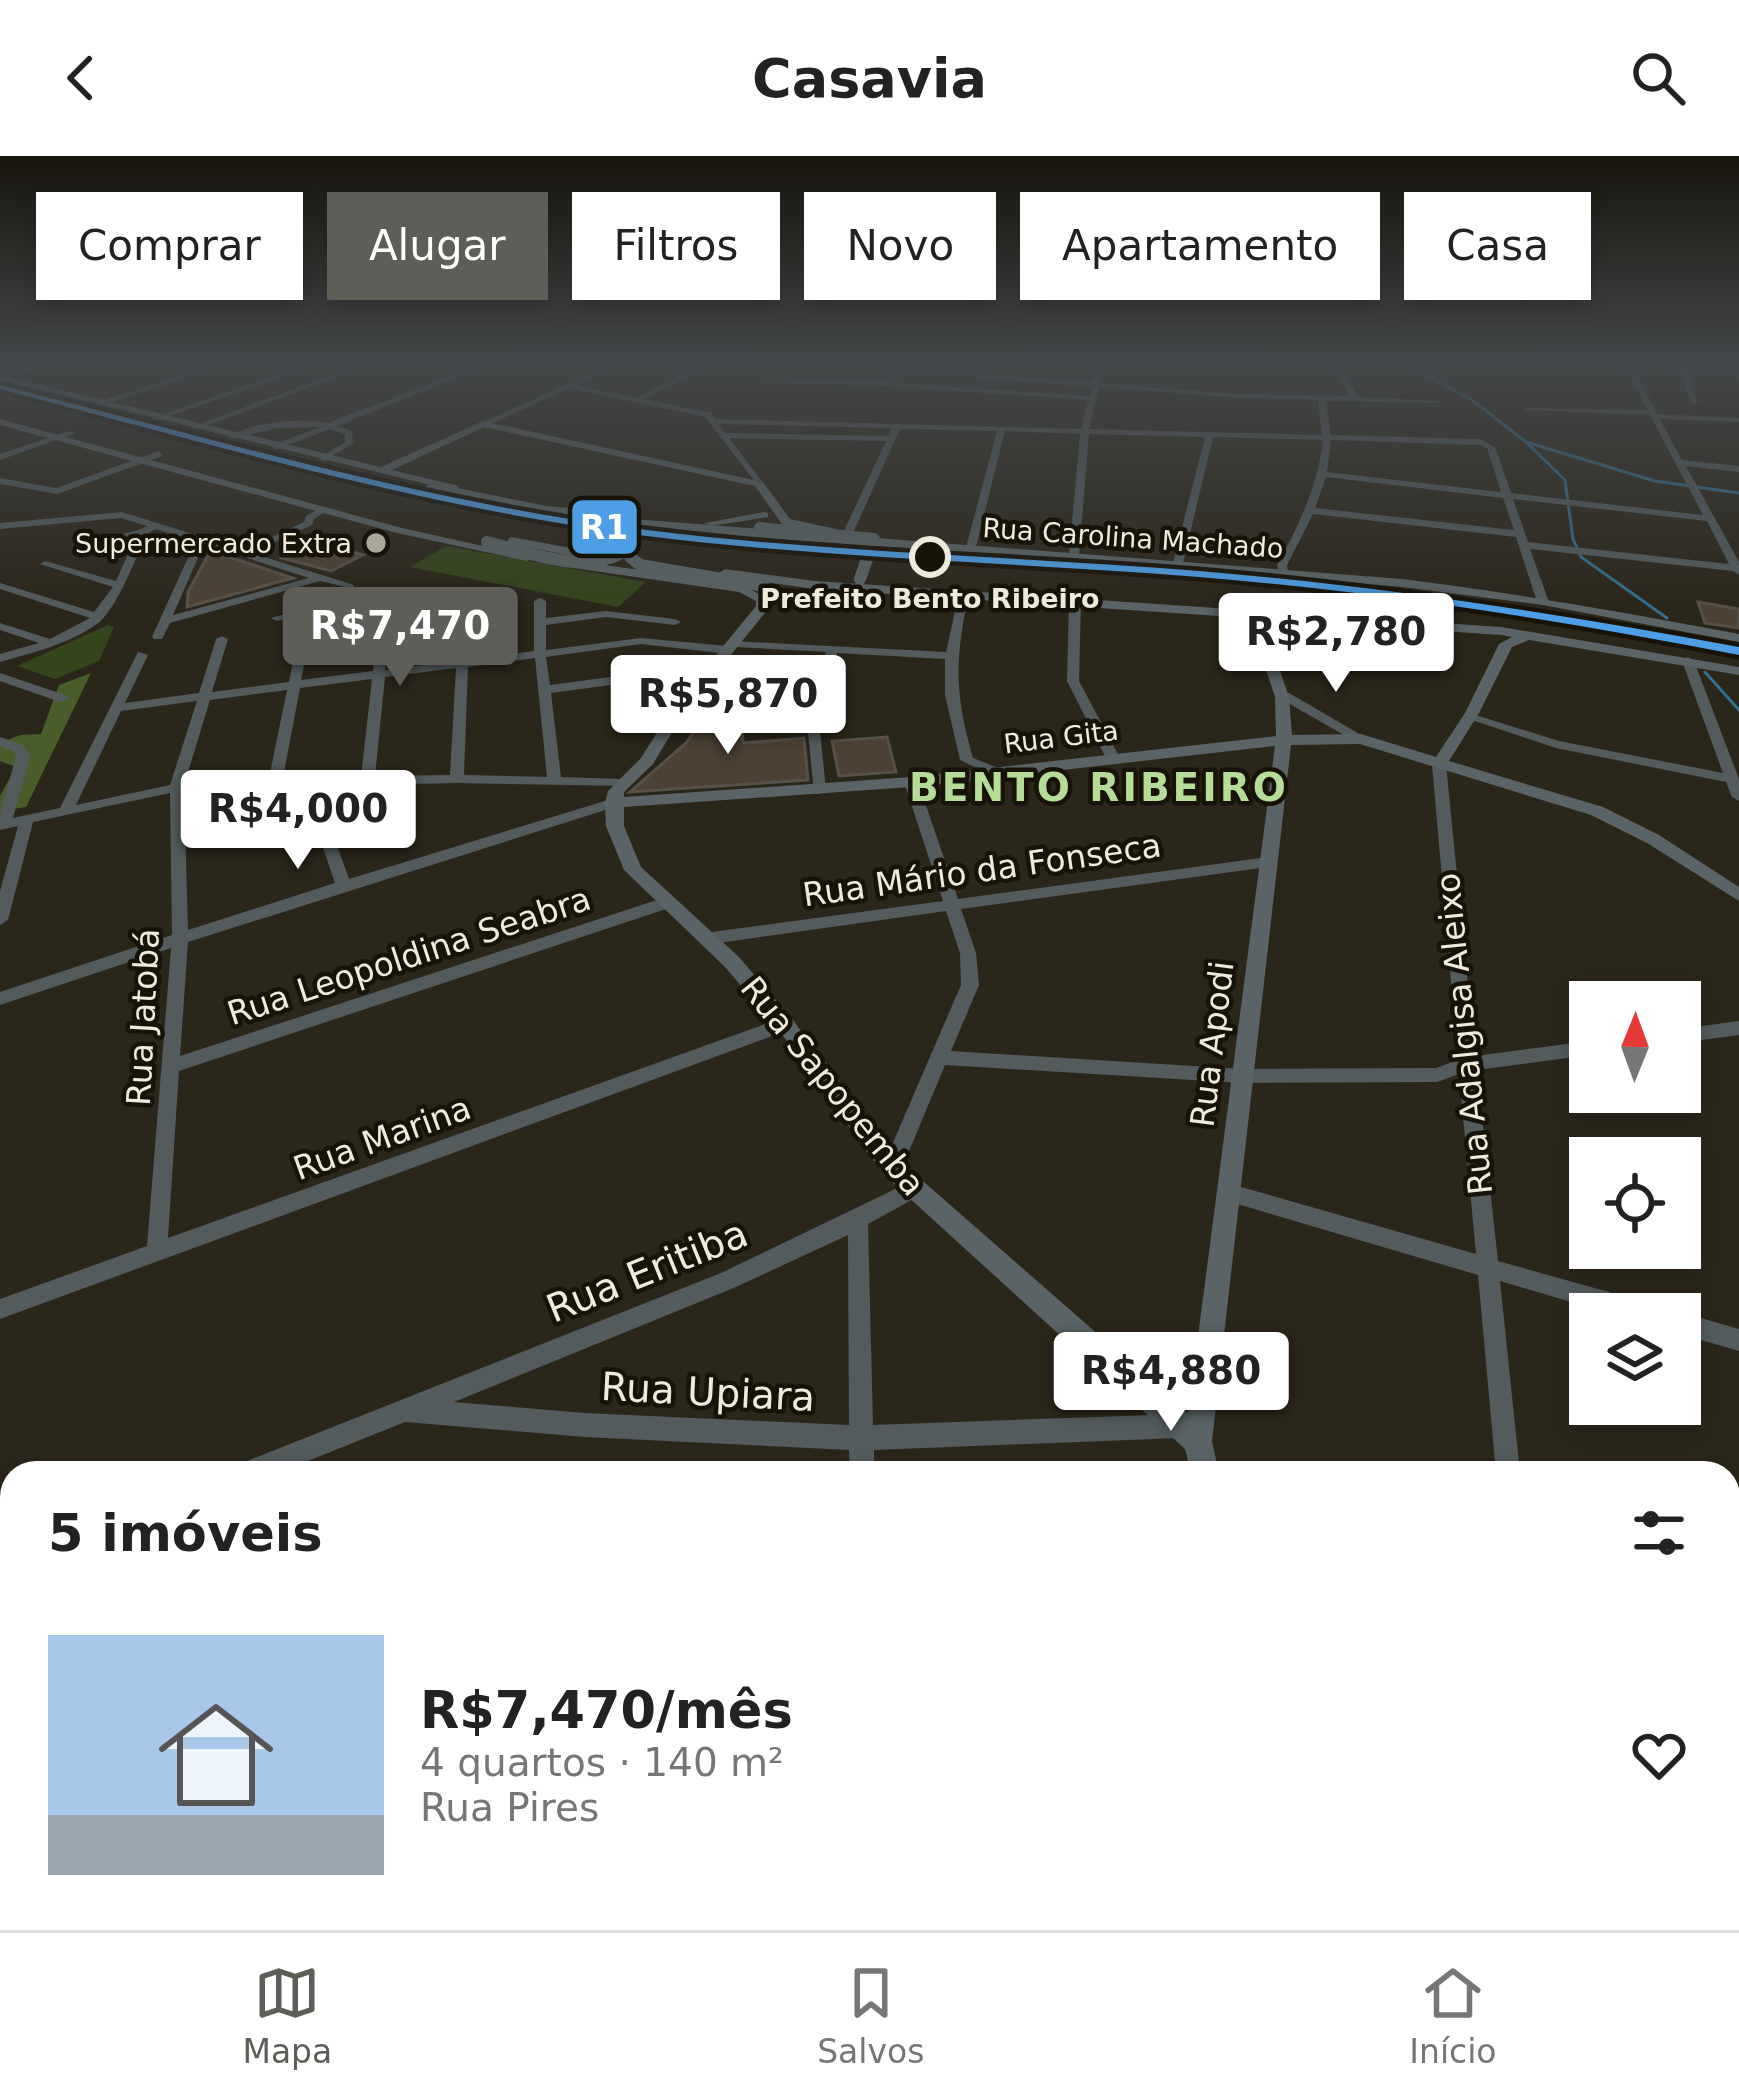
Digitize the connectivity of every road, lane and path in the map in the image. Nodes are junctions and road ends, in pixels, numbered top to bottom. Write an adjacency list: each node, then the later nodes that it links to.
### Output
1 (37, 445): 19 (street)
2 (95, 445): 21 (main road)
3 (114, 445): 18 (main road)
4 (266, 445): 17 (main road, Rua Carolina Machado)
5 (281, 445): 17 (street)
6 (343, 445): 20 (street)
7 (438, 445): 24 (main road)
8 (579, 445): 28 (main road)
9 (729, 445): 28 (street)
10 (888, 445): 40 (street)
11 (997, 445): 47 (street)
12 (1084, 445): 49 (street)
13 (1207, 445): 51 (street)
14 (1324, 445): 25 (street)
15 (1480, 445): 29 (street)
16 (1669, 445): 22 (street)
17 (275, 447): 20 (main road, Rua Carolina Machado)
18 (159, 454): 21 (street); 33 (main road)
19 (0, 457)
20 (322, 459): 24 (main road, Rua Carolina Machado)
21 (142, 461): 27 (street); 30 (main road)
22 (1678, 462): 23 (street); 35 (street)
23 (1739, 469)
24 (378, 472): 26 (main road, Rua Carolina Machado)
25 (1322, 474): 29 (street); 31 (street)
26 (397, 478): 39 (main road, Rua Carolina Machado); 46 (main road, bridge)
27 (0, 481)
28 (759, 484): 34 (main road)
29 (1506, 496): 35 (street); 42 (street)
30 (323, 510): 32 (main road); 36 (street)
31 (1312, 511): 42 (street); 54 (street)
32 (344, 516): 36 (street); 50 (main road)
33 (403, 519): 45 (main road); 46 (main road, bridge)
34 (762, 519): 39 (main road); 40 (main road); 41 (main road); 56 (main road, bridge)
35 (1712, 519): 53 (street)
36 (309, 523): 48 (street)
37 (156, 525): 38 (street); 43 (street); 57 (street)
38 (0, 526)
39 (664, 526): 41 (main road, Rua Carolina Machado)
40 (849, 528): 44 (main road)
41 (736, 534): 44 (main road, Rua Carolina Machado)
42 (1521, 539): 53 (street); 65 (street)
43 (211, 541): 48 (street); 69 (street)
44 (894, 546): 47 (main road, Rua Carolina Machado)
45 (556, 550): 50 (main road); 56 (main road)
46 (627, 550): 78 (main road, bridge)
47 (970, 550): 49 (main road, Rua Carolina Machado)
48 (248, 551): 55 (street)
49 (1074, 556): 51 (main road, Rua Carolina Machado)
50 (544, 560): 78 (main road)
51 (1178, 563): 54 (main road, Rua Carolina Machado)
52 (45, 564): 57 (street)
53 (1738, 569)
54 (1283, 572): 65 (main road, Rua Carolina Machado)
55 (323, 577): 59 (street); 69 (street)
56 (858, 583): 62 (main road)
57 (119, 585): 67 (street)
58 (1, 586): 67 (street)
59 (350, 587)
60 (471, 590): 87 (street)
61 (387, 593): 89 (street)
62 (964, 593): 64 (main road); 84 (street)
63 (540, 601): 70 (street)
64 (1076, 601): 66 (main road); 102 (street)
65 (1543, 602): 76 (main road, Rua Carolina Machado)
66 (1253, 608): 73 (main road); 94 (main road)
67 (98, 617): 79 (street)
68 (277, 619): 92 (street)
69 (165, 621): 75 (street)
70 (540, 622): 71 (street); 82 (street)
71 (675, 622)
72 (0, 626): 79 (street)
73 (1485, 629): 74 (main road); 80 (main road)
74 (1537, 636): 80 (main road); 86 (main road)
75 (158, 638)
76 (1739, 638)
77 (222, 639): 95 (street, Rua Jatobá)
78 (736, 641): 81 (street); 82 (street); 112 (main road)
79 (51, 643): 85 (street)
80 (1506, 644): 98 (main road)
81 (833, 649): 84 (street); 114 (street)
82 (540, 653): 87 (street); 93 (street)
83 (142, 655): 97 (street)
84 (949, 656): 104 (street)
85 (0, 658)
86 (1688, 661): 88 (main road); 106 (street)
87 (460, 663): 89 (street); 105 (street)
88 (1739, 671)
89 (376, 674): 92 (street); 107 (street)
90 (0, 677): 96 (street)
91 (633, 678): 93 (street)
92 (295, 685): 95 (street); 109 (street)
93 (544, 690): 108 (street)
94 (1285, 696): 99 (street); 100 (main road, Rua Apodi)
95 (205, 697): 97 (street); 113 (street, Rua Jatobá)
96 (64, 699)
97 (114, 708): 117 (street)
98 (1469, 717): 103 (main road); 106 (street)
99 (1361, 739): 100 (main road, Rua Gita); 103 (main road, Rua Gita)
100 (1284, 740): 102 (main road, Rua Gita); 122 (main road, Rua Apodi)
101 (0, 741): 119 (street)
102 (1113, 758): 104 (main road, Rua Gita)
103 (1438, 764): 124 (main road, Rua Gita); 137 (street, Rua Adalgisa Aleixo)
104 (996, 772): 111 (main road, Rua Gita)
105 (457, 779): 107 (street); 108 (street)
106 (1732, 779): 115 (street)
107 (368, 780): 110 (street)
108 (554, 781): 112 (street)
109 (275, 782): 110 (street); 113 (street)
110 (308, 782): 123 (street)
111 (910, 782): 114 (main road, Rua Gita); 126 (street)
112 (623, 783): 116 (main road)
113 (177, 786): 117 (street); 128 (street, Rua Jatobá)
114 (820, 790): 116 (main road, Rua Gita)
115 (1739, 797)
116 (613, 802): 123 (street); 125 (main road, Rua Sapopemba)
117 (66, 810): 118 (street)
118 (27, 819): 119 (street); 120 (street)
119 (2, 825)
120 (20, 852): 121 (street); 127 (street)
121 (0, 859)
122 (1268, 862): 126 (street, Rua Mário da Fonseca); 138 (main road, Rua Apodi)
123 (343, 885): 128 (street)
124 (1739, 895)
125 (666, 903): 129 (main road, Rua Sapopemba); 136 (street, Rua Leopoldina Seabra)
126 (952, 903): 129 (street, Rua Mário da Fonseca); 135 (street)
127 (0, 920)
128 (180, 938): 130 (street); 136 (street, Rua Jatobá)
129 (704, 939): 131 (main road, Rua Sapopemba)
130 (0, 999)
131 (785, 1024): 139 (main road, Rua Sapopemba); 143 (street, Rua Marina)
132 (1739, 1028): 133 (street)
133 (1701, 1033)
134 (1569, 1051): 137 (street)
135 (938, 1057): 138 (street); 139 (street)
136 (172, 1066): 143 (street, Rua Jatobá)
137 (1464, 1066): 138 (street); 144 (street, Rua Adalgisa Aleixo)
138 (1242, 1076): 141 (main road, Rua Apodi)
139 (892, 1168): 140 (main road, Rua Sapopemba)
140 (912, 1190): 142 (street, Rua Eritiba); 149 (main road, Rua Sapopemba)
141 (1227, 1192): 144 (street); 150 (main road, Rua Apodi)
142 (858, 1221): 151 (street, Rua Eritiba); 153 (street)
143 (157, 1250): 146 (street, Rua Marina)
144 (1490, 1268): 145 (street); 157 (street, Rua Adalgisa Aleixo)
145 (1576, 1293)
146 (0, 1309)
147 (1701, 1329): 148 (street)
148 (1739, 1340)
149 (1144, 1394): 150 (main road); 152 (main road, Rua Sapopemba)
150 (1203, 1400): 152 (main road)
151 (405, 1410): 153 (street, Rua Upiara); 154 (street, Rua Upiara)
152 (1188, 1433): 153 (street, Rua Upiara); 156 (main road)
153 (861, 1438): 155 (street)
154 (277, 1461)
155 (862, 1461)
156 (1200, 1461)
157 (1507, 1461)

